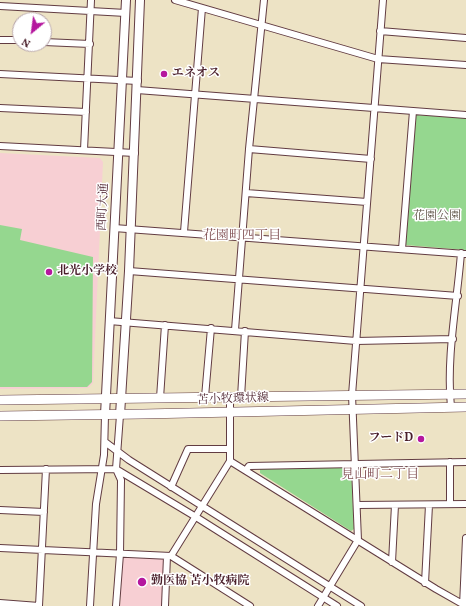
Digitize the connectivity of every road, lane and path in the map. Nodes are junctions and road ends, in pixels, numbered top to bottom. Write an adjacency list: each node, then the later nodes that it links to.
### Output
1 (91, 0): 9 (street)
2 (126, 0): 10 (street, 西町大通)
3 (140, 0): 23 (street)
4 (175, 0): 8 (street)
5 (264, 0): 11 (street)
6 (383, 0): 12 (street)
7 (0, 6): 9 (street)
8 (202, 8): 11 (street); 25 (street)
9 (91, 10): 10 (street); 17 (street)
10 (126, 13): 22 (street, 西町大通)
11 (262, 26): 18 (street); 26 (street)
12 (380, 31): 13 (street); 18 (street)
13 (466, 38)
14 (0, 40): 15 (street)
15 (12, 40)
16 (52, 42): 17 (street)
17 (90, 44): 21 (street)
18 (378, 59): 19 (street); 27 (street)
19 (466, 65)
20 (0, 74): 21 (street)
21 (88, 78): 22 (street); 30 (street)
22 (123, 80): 23 (street); 35 (street, 西町大通)
23 (138, 81): 24 (street)
24 (137, 90): 25 (street); 36 (street)
25 (195, 94): 26 (street); 42 (street)
26 (254, 98): 27 (street); 33 (street)
27 (374, 107): 29 (street); 37 (street)
28 (0, 108): 30 (street)
29 (413, 111): 31 (street); 45 (street)
30 (86, 112): 34 (street)
31 (466, 115)
32 (0, 146): 34 (street)
33 (249, 149): 37 (street); 38 (street)
34 (84, 150): 35 (street)
35 (118, 152): 36 (street); 40 (street, 西町大通)
36 (135, 153): 41 (street)
37 (370, 159): 39 (street)
38 (246, 193): 39 (street); 43 (street)
39 (367, 202): 44 (street)
40 (114, 228): 41 (street); 51 (street, 西町大通)
41 (131, 228): 42 (street); 47 (street)
42 (184, 232): 43 (street)
43 (243, 237): 44 (street); 48 (street)
44 (363, 246): 45 (street); 49 (street)
45 (402, 249): 46 (street)
46 (463, 253): 50 (street)
47 (129, 271): 48 (street); 52 (street)
48 (240, 279): 49 (street); 55 (street)
49 (360, 289): 50 (street); 58 (street)
50 (458, 296): 57 (street)
51 (109, 321): 52 (street); 67 (street, 西町大通)
52 (126, 322): 53 (street); 65 (street)
53 (165, 325): 54 (street); 66 (street)
54 (211, 328): 55 (street); 62 (street)
55 (235, 330): 56 (street)
56 (245, 331): 58 (street); 64 (street)
57 (453, 339): 58 (street); 59 (street)
58 (356, 341): 61 (street)
59 (450, 394): 60 (main road, 苫小牧環状線); 61 (main road, 苫小牧環状線); 69 (street)
60 (466, 394)
61 (352, 395): 64 (main road, 苫小牧環状線); 71 (street)
62 (205, 397): 63 (main road, 苫小牧環状線); 66 (main road, 苫小牧環状線)
63 (230, 397): 64 (main road, 苫小牧環状線); 72 (street)
64 (241, 397)
65 (120, 398): 66 (main road, 苫小牧環状線); 67 (main road, 苫小牧環状線); 73 (street)
66 (160, 398)
67 (106, 399): 68 (main road, 苫小牧環状線); 74 (street, 西町大通)
68 (0, 400)
69 (451, 407): 70 (main road, 苫小牧環状線); 71 (main road, 苫小牧環状線)
70 (466, 407)
71 (352, 409): 72 (main road, 苫小牧環状線); 82 (street)
72 (230, 412): 73 (main road, 苫小牧環状線); 77 (street)
73 (120, 414): 74 (main road, 苫小牧環状線); 78 (street)
74 (105, 415): 75 (main road, 苫小牧環状線); 76 (street)
75 (0, 416)
76 (105, 445): 78 (street); 86 (street)
77 (230, 449): 79 (street); 88 (street)
78 (116, 452): 83 (street); 88 (street)
79 (230, 461): 87 (street); 94 (street)
80 (450, 462): 81 (street); 82 (street); 89 (street)
81 (466, 462)
82 (355, 464): 87 (street); 91 (street)
83 (116, 466): 86 (street); 97 (street); 103 (street)
84 (46, 469): 85 (street); 86 (street); 96 (street)
85 (0, 470)
86 (101, 470): 102 (street)
87 (246, 470): 99 (street)
88 (171, 487): 94 (street)
89 (450, 504): 90 (street); 93 (street)
90 (466, 504)
91 (357, 505): 92 (street); 99 (street)
92 (396, 505): 93 (street); 105 (street)
93 (429, 505): 106 (street)
94 (202, 506): 97 (street); 107 (street)
95 (0, 510): 96 (street)
96 (44, 512): 101 (street)
97 (196, 517): 104 (street); 108 (street)
98 (466, 538): 118 (street)
99 (358, 540): 105 (street); 107 (street)
100 (0, 548): 101 (street)
101 (42, 550): 102 (street); 110 (street)
102 (93, 553): 103 (street); 111 (street)
103 (120, 554): 104 (street); 112 (street)
104 (169, 556): 113 (street); 114 (street)
105 (392, 562): 106 (street)
106 (425, 582): 118 (street)
107 (330, 586): 108 (street); 117 (street)
108 (323, 597): 115 (street); 116 (street)
109 (0, 603): 110 (street)
110 (39, 606)
111 (90, 606)
112 (116, 606)
113 (165, 606)
114 (250, 606)
115 (318, 606)
116 (337, 606)
117 (361, 606)
118 (463, 606): 119 (street)
119 (466, 606)

